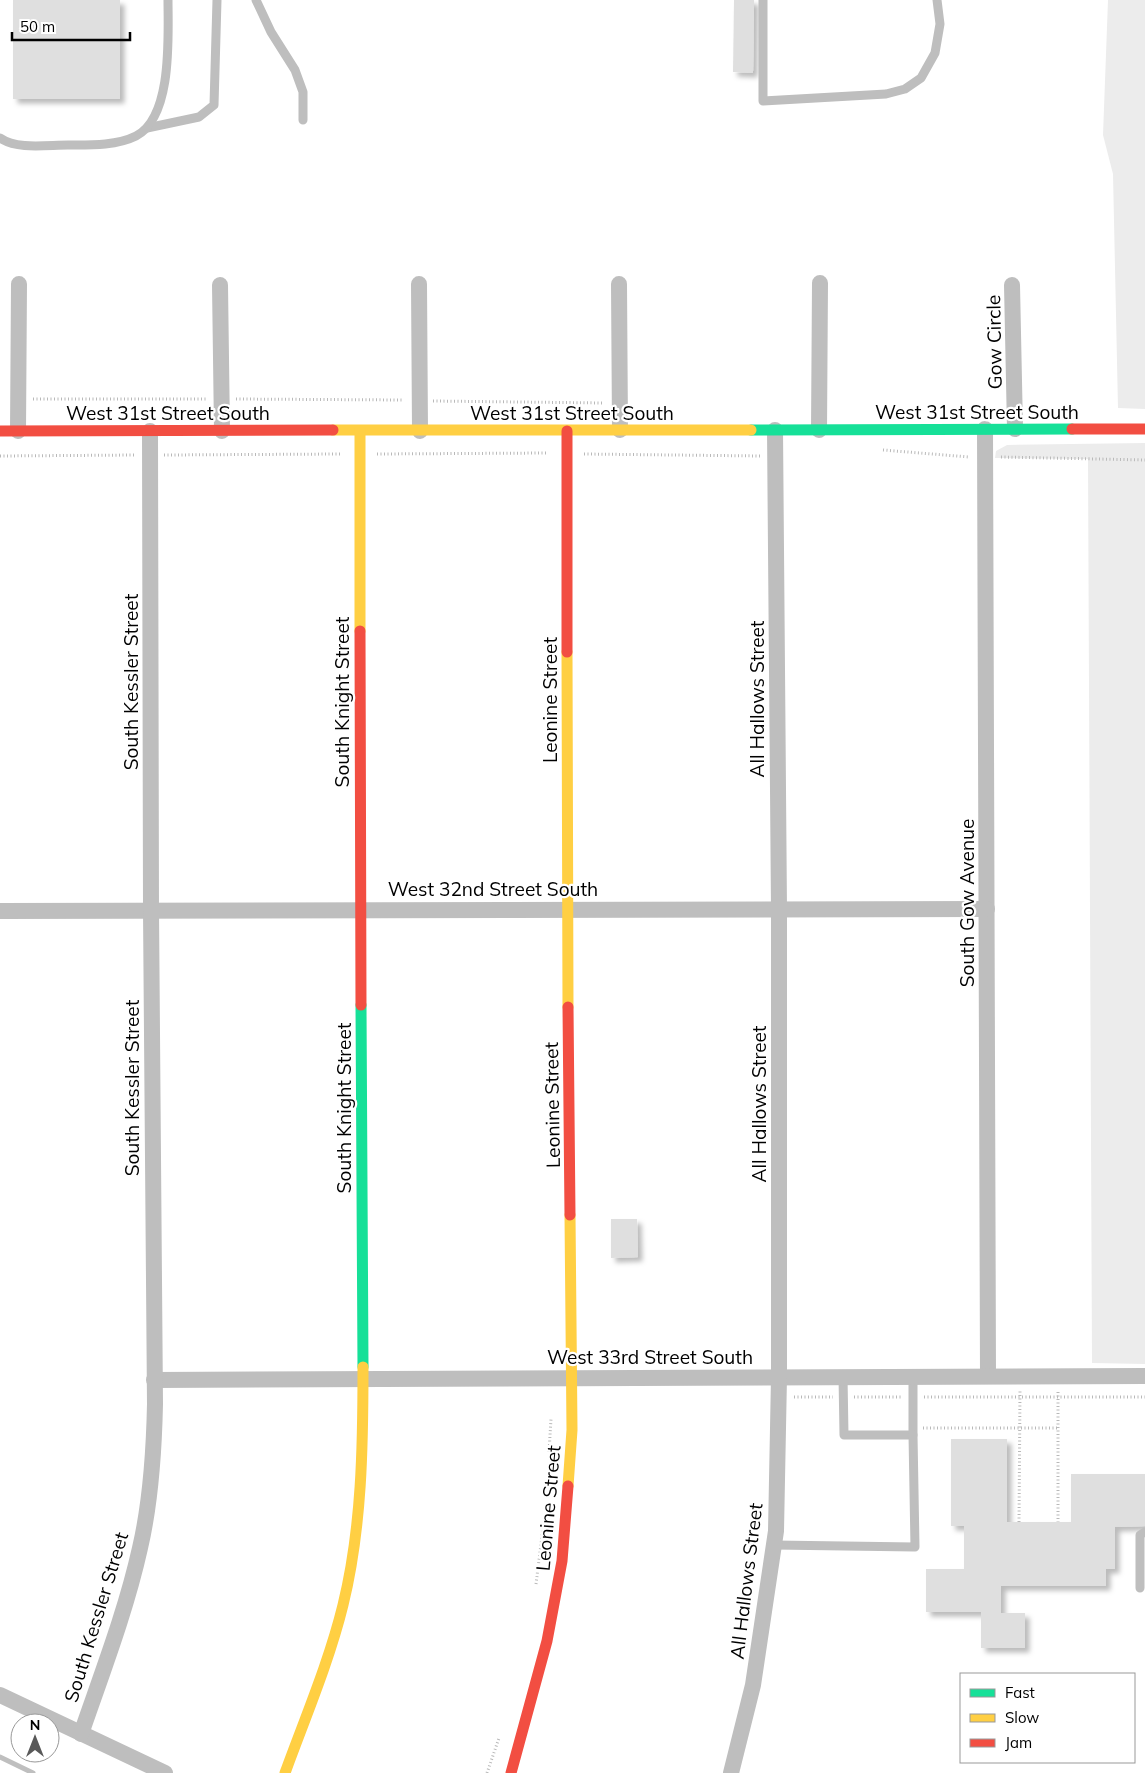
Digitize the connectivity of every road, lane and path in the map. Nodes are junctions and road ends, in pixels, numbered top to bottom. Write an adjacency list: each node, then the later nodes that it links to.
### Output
1 (168, 0): 7 (lane)
2 (217, 0): 7 (lane)
3 (256, 0): 6 (lane)
4 (763, 0): 5 (lane)
5 (937, 0)
6 (303, 120)
7 (147, 128): 8 (lane)
8 (0, 138)
9 (820, 283): 24 (street)
10 (19, 284): 15 (street)
11 (419, 284): 17 (street)
12 (619, 284): 22 (street)
13 (1012, 284): 20 (street, Gow Circle)
14 (220, 285): 16 (street)
15 (19, 399): 16 (path); 26 (street)
16 (220, 399): 17 (path); 28 (street)
17 (420, 400): 18 (path); 30 (street)
18 (605, 403)
19 (985, 429): 20 (street, West 31st Street South); 24 (street, West 31st Street South); 35 (street, South Gow Avenue)
20 (1015, 429): 21 (street, West 31st Street South)
21 (1145, 429)
22 (620, 430): 23 (street, West 31st Street South); 31 (street, West 31st Street South)
23 (775, 430): 24 (street, West 31st Street South); 36 (street, All Hallows Street)
24 (818, 430)
25 (0, 431): 26 (street, West 31st Street South)
26 (18, 431): 27 (street, West 31st Street South)
27 (150, 431): 28 (street, West 31st Street South); 37 (street, South Kessler Street)
28 (222, 431): 29 (street, West 31st Street South)
29 (360, 431): 30 (street, West 31st Street South); 38 (street, South Knight Street)
30 (420, 431): 31 (street, West 31st Street South)
31 (567, 431): 34 (street, Leonine Street)
32 (1100, 460): 33 (path)
33 (1145, 460)
34 (567, 908): 36 (street, West 32nd Street South); 38 (street, West 32nd Street South); 46 (street, Leonine Street)
35 (987, 908): 36 (street, West 32nd Street South); 42 (street, South Gow Avenue)
36 (779, 909): 44 (street, All Hallows Street)
37 (150, 910): 38 (street, West 32nd Street South); 39 (street, West 32nd Street South); 47 (street, South Kessler Street)
38 (360, 910): 45 (street, South Knight Street)
39 (0, 911)
40 (843, 1376): 41 (street, West 33rd Street South); 44 (street, West 33rd Street South); 51 (lane)
41 (914, 1376): 42 (street, West 33rd Street South); 52 (lane)
42 (988, 1376): 43 (street, West 33rd Street South)
43 (1145, 1376)
44 (779, 1377): 46 (street, West 33rd Street South); 64 (street, All Hallows Street)
45 (363, 1378): 46 (street, West 33rd Street South); 47 (street, West 33rd Street South); 71 (street, South Knight Street)
46 (572, 1378): 73 (street, Leonine Street)
47 (154, 1380): 68 (street, South Kessler Street)
48 (1020, 1391): 53 (path)
49 (1058, 1395): 53 (path); 54 (path); 57 (path)
50 (791, 1397): 51 (path)
51 (843, 1397): 52 (path); 58 (lane)
52 (913, 1397): 53 (path); 58 (lane)
53 (1020, 1397): 56 (path)
54 (1145, 1397)
55 (551, 1410): 59 (path)
56 (1020, 1428): 57 (path); 58 (path); 60 (path)
57 (1058, 1428): 61 (path)
58 (913, 1431): 64 (lane)
59 (549, 1459)
60 (1019, 1522)
61 (1058, 1522)
62 (544, 1523): 66 (path)
63 (1145, 1532): 65 (lane)
64 (774, 1545): 74 (street, All Hallows Street)
65 (1140, 1588)
66 (535, 1593)
67 (0, 1695): 68 (street)
68 (81, 1734): 70 (street)
69 (500, 1735): 72 (path)
70 (165, 1773)
71 (285, 1773)
72 (487, 1773)
73 (511, 1773)
74 (732, 1773)

